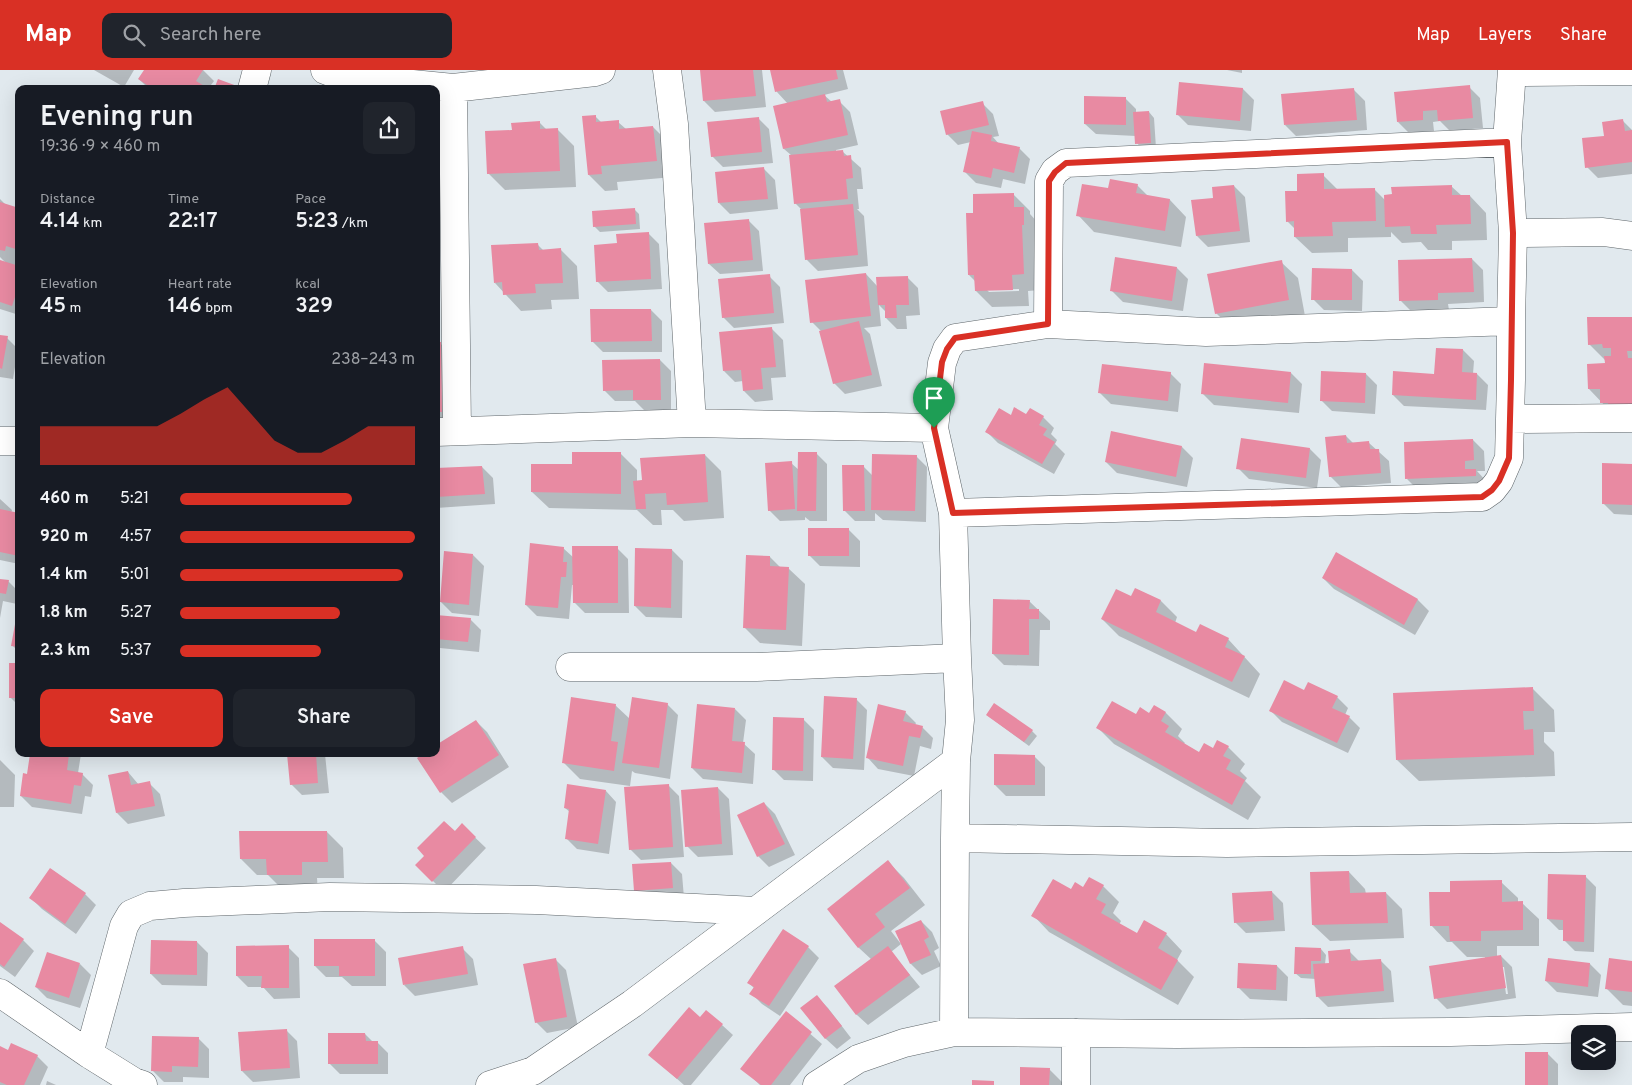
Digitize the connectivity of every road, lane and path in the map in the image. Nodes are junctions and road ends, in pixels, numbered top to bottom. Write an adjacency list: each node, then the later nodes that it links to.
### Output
1 (257, 70): 7 (street)
2 (325, 70): 8 (street)
3 (601, 70): 10 (street)
4 (667, 70): 18 (street)
5 (1512, 71): 6 (street); 11 (street)
6 (1632, 71)
7 (253, 85)
8 (423, 85)
9 (440, 87): 10 (street)
10 (453, 88): 20 (street)
11 (1507, 142): 12 (street); 15 (street)
12 (1513, 233): 13 (street); 14 (street)
13 (1632, 236)
14 (1511, 320): 15 (street); 17 (street)
15 (1048, 324): 19 (street)
16 (1632, 418): 17 (street)
17 (1510, 419): 23 (street)
18 (692, 423): 19 (street); 20 (street)
19 (934, 428): 23 (street)
20 (447, 431)
21 (0, 441): 22 (street)
22 (15, 441)
23 (953, 513): 24 (street)
24 (956, 658): 25 (street); 26 (street)
25 (570, 667)
26 (956, 761): 28 (street); 29 (street)
27 (1632, 837): 28 (street)
28 (955, 838): 32 (street)
29 (756, 911): 34 (street); 36 (street)
30 (0, 993): 34 (street)
31 (1632, 1027): 33 (street)
32 (954, 1032): 33 (street); 37 (street)
33 (1076, 1033): 38 (street)
34 (89, 1054): 35 (street)
35 (143, 1085)
36 (490, 1085)
37 (817, 1085)
38 (1076, 1085)

